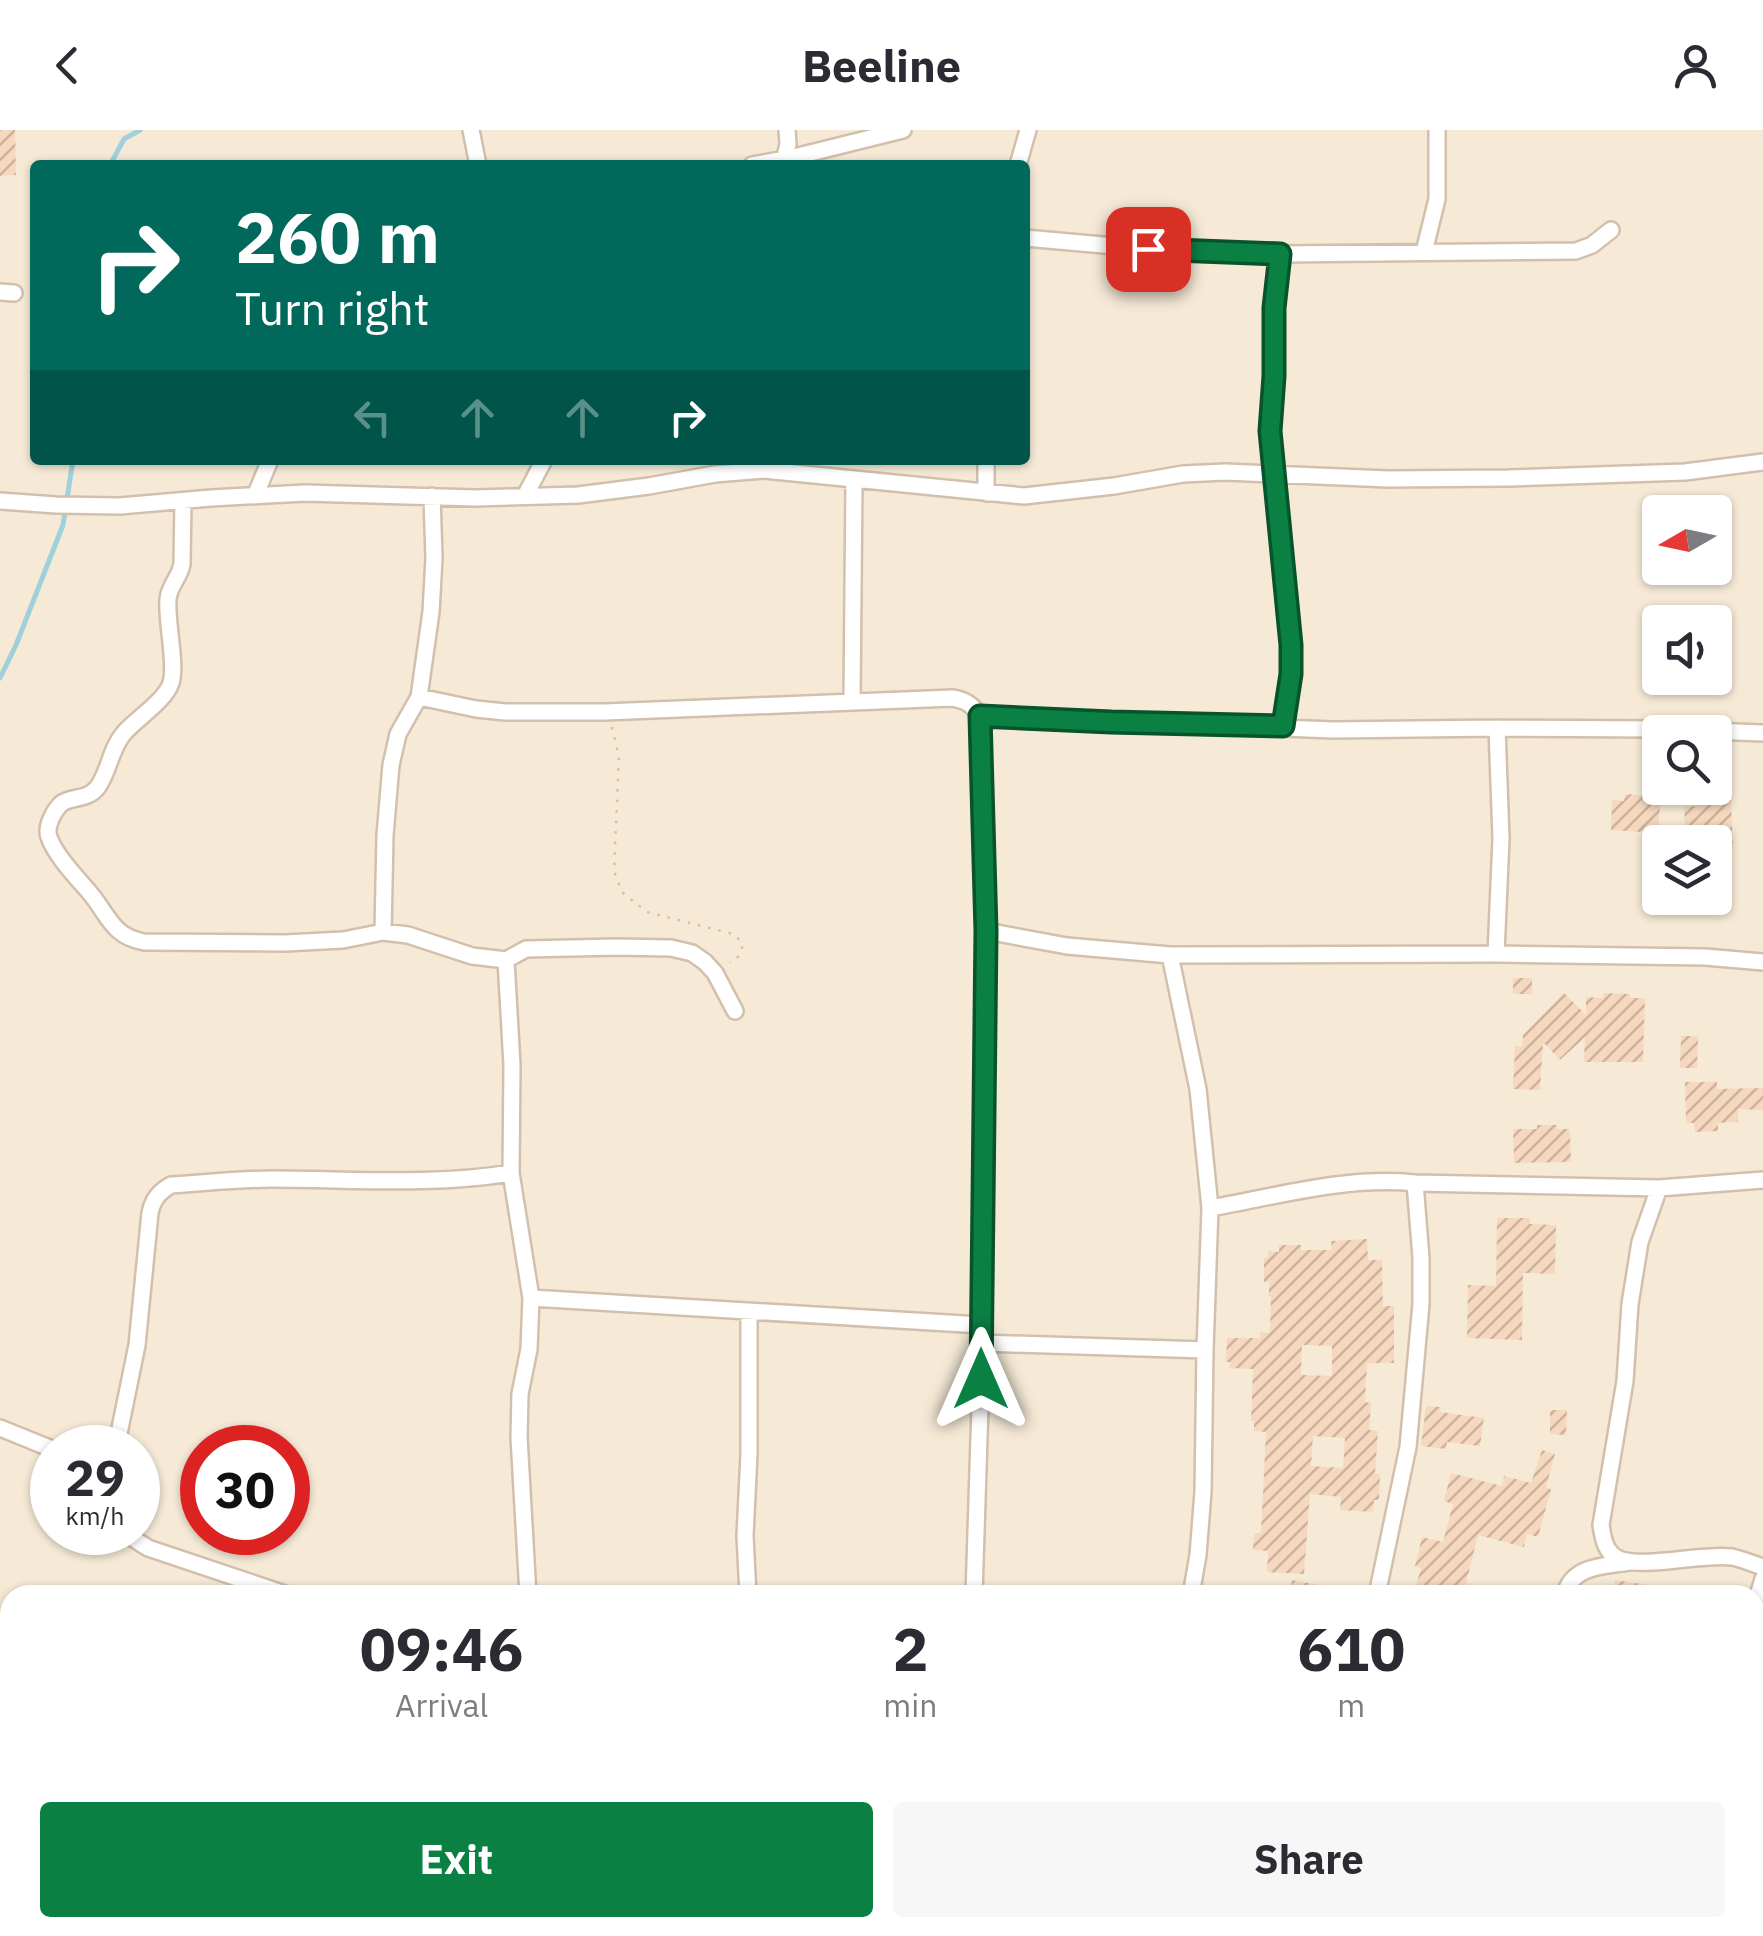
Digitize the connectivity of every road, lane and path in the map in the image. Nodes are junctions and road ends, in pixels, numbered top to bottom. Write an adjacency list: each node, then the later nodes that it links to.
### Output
1 (471, 130): 6 (street)
2 (787, 130): 7 (street)
3 (903, 130): 8 (street)
4 (1028, 130): 9 (street)
5 (1437, 130): 12 (street)
6 (477, 160)
7 (785, 160)
8 (792, 160)
9 (1019, 160)
10 (1611, 230): 12 (street)
11 (1030, 238): 13 (street)
12 (1424, 252): 13 (street)
13 (1280, 254): 19 (street)
14 (1763, 462): 19 (street)
15 (268, 465): 22 (street)
16 (541, 465): 24 (street)
17 (764, 465): 20 (street); 24 (street)
18 (986, 465): 21 (street)
19 (1276, 474): 21 (street); 31 (street)
20 (854, 480): 21 (street); 28 (street)
21 (986, 492)
22 (255, 496): 23 (street); 26 (street)
23 (432, 496): 24 (street); 27 (street)
24 (524, 496)
25 (0, 501): 26 (street)
26 (183, 502): 35 (street)
27 (419, 697): 29 (street); 35 (street)
28 (852, 702): 29 (street); 30 (street)
29 (605, 712): 40 (path)
30 (980, 716): 31 (street); 34 (street)
31 (1283, 726): 32 (street)
32 (1497, 728): 33 (street); 36 (street)
33 (1763, 733)
34 (986, 931): 37 (street); 49 (street)
35 (383, 932): 38 (street)
36 (1496, 954): 37 (street); 39 (street)
37 (1170, 955): 46 (street)
38 (506, 960): 40 (street); 42 (street)
39 (1763, 962)
40 (715, 973): 41 (street)
41 (735, 1011)
42 (511, 1173): 47 (street); 52 (street)
43 (1763, 1180): 45 (street)
44 (1415, 1183): 45 (street); 46 (street); 63 (street)
45 (1659, 1188): 56 (street)
46 (1210, 1208): 51 (street)
47 (530, 1298): 48 (street); 59 (street)
48 (749, 1311): 49 (street); 60 (street)
49 (981, 1325): 50 (street)
50 (982, 1343): 51 (street); 61 (street)
51 (1204, 1350): 62 (street)
52 (121, 1425)
53 (0, 1428): 54 (street)
54 (30, 1440)
55 (160, 1552): 58 (street)
56 (1634, 1562): 57 (street); 64 (street)
57 (1763, 1567)
58 (258, 1585)
59 (527, 1585)
60 (747, 1585)
61 (974, 1585)
62 (1194, 1585)
63 (1379, 1585)
64 (1568, 1585)

